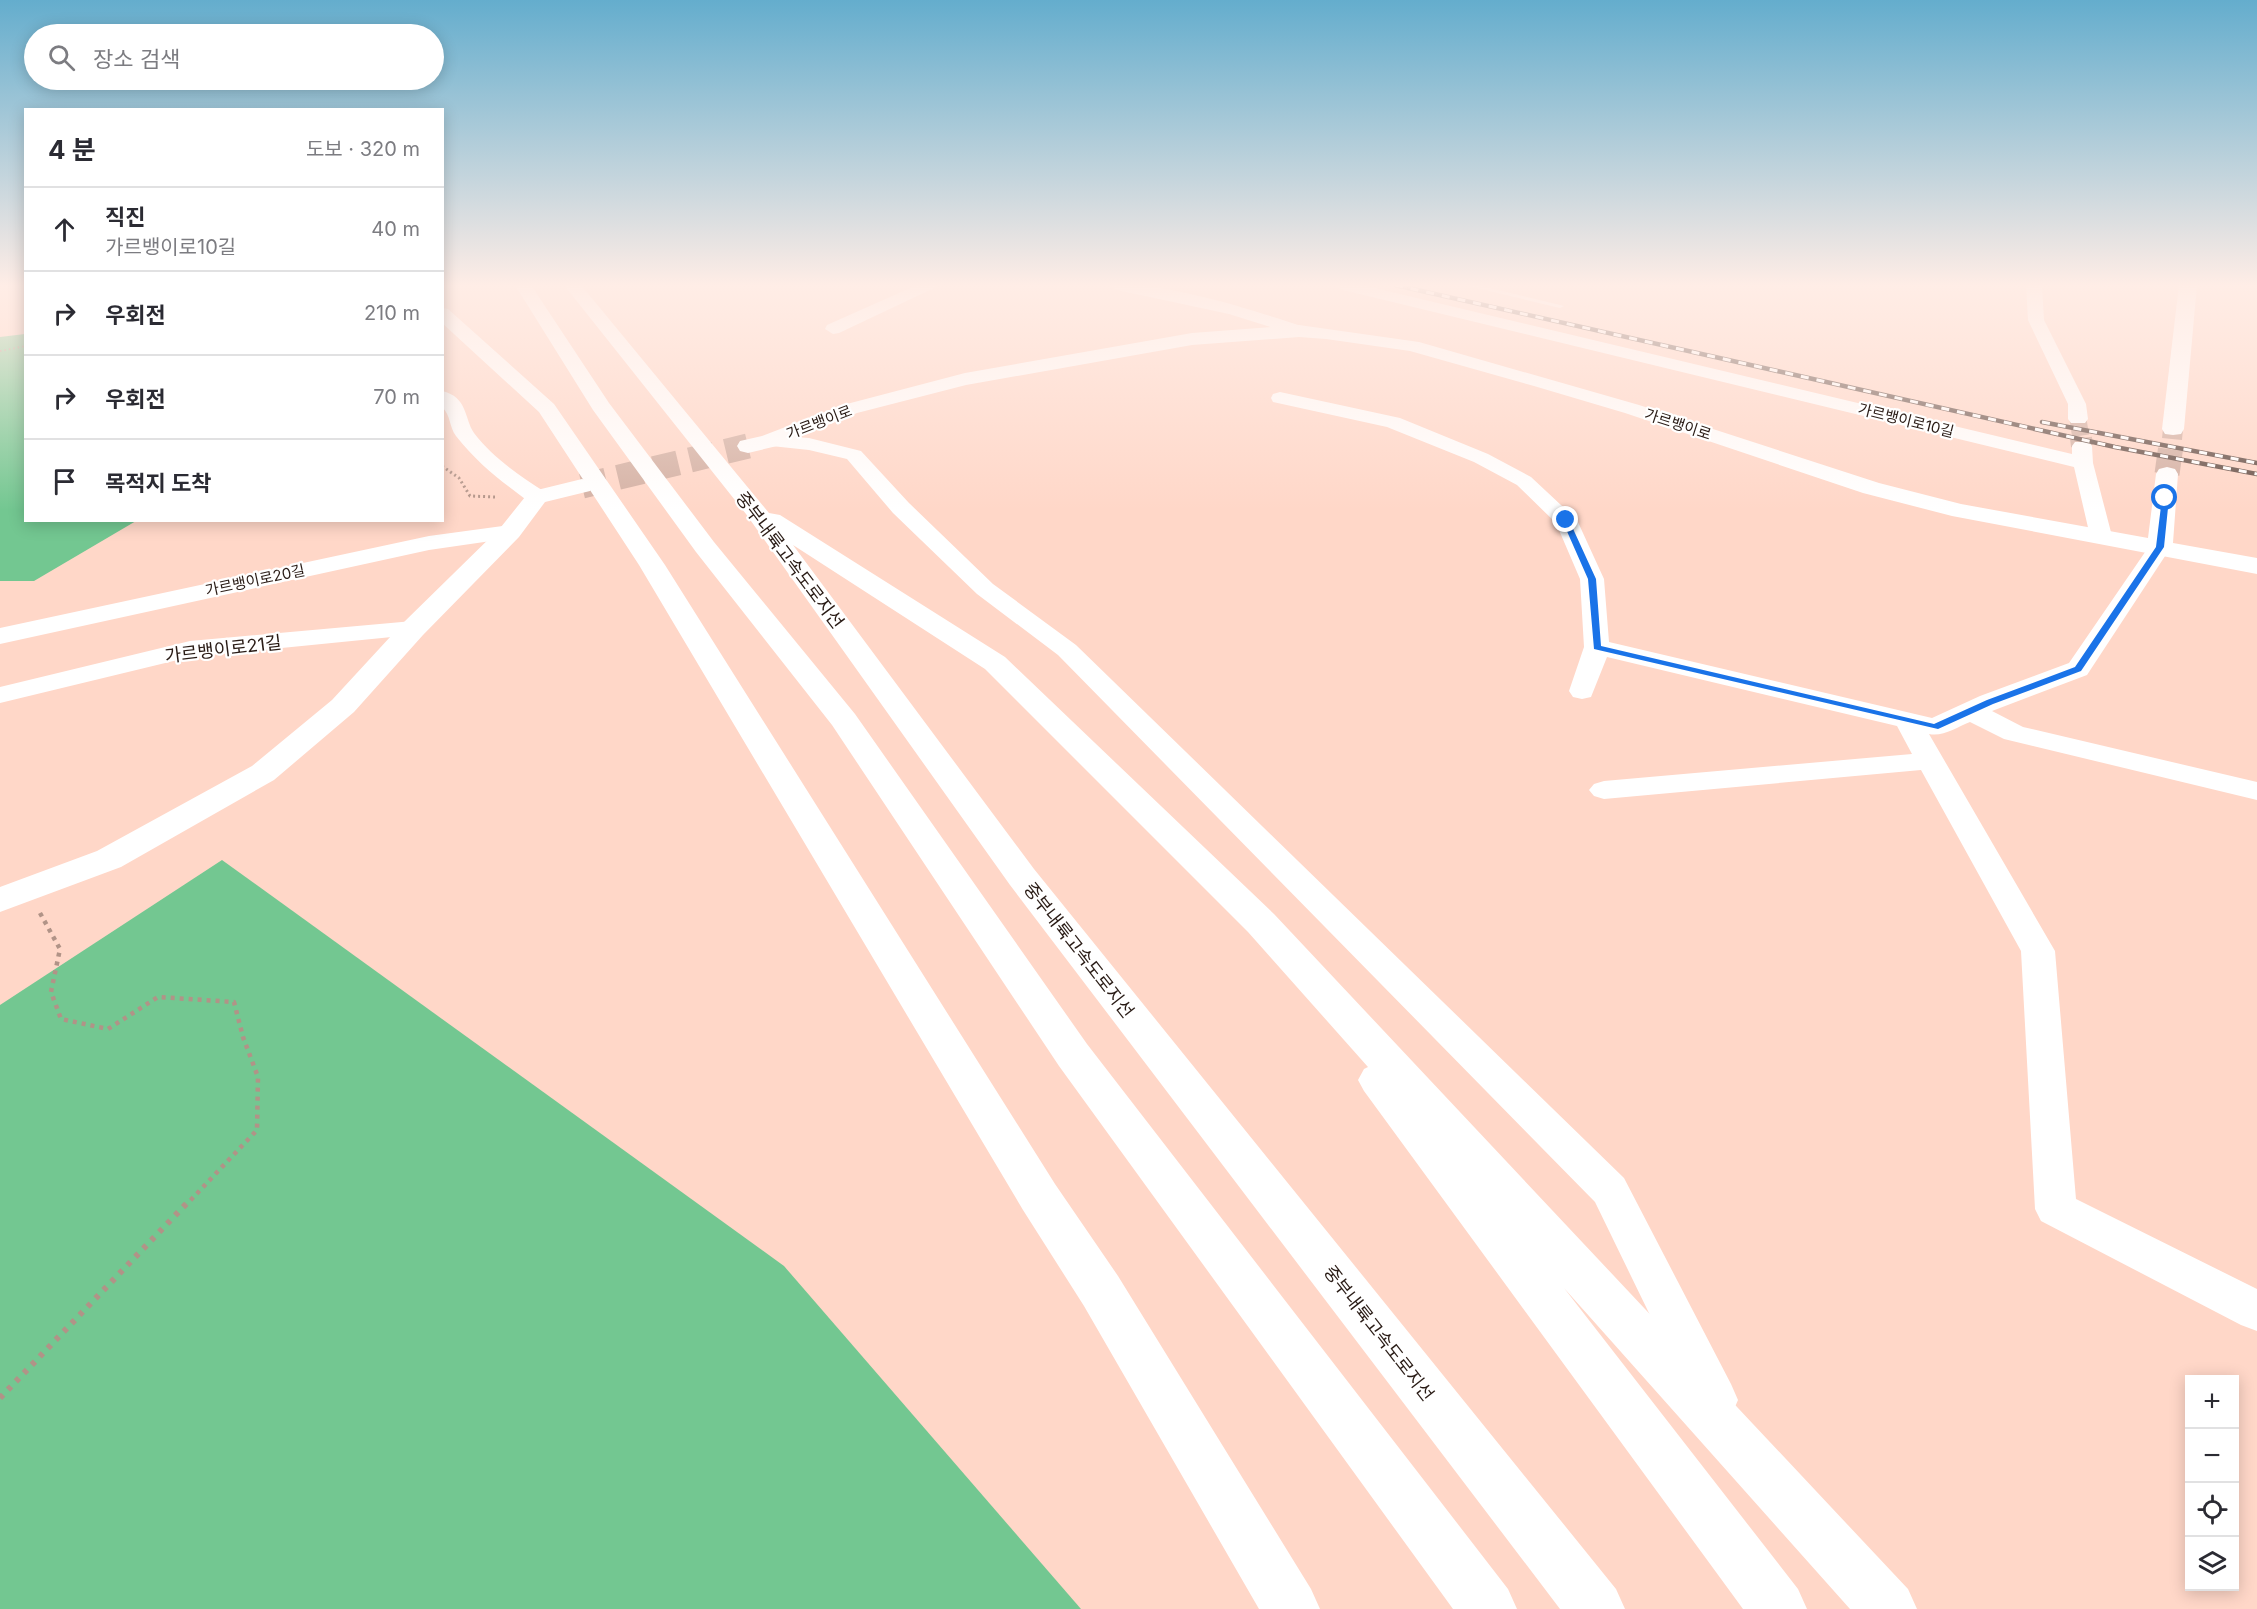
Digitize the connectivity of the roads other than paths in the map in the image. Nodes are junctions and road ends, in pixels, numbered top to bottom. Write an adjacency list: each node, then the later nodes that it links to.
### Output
1 (493, 360): 36 (main road)
2 (571, 360): 37 (main road)
3 (633, 360): 17 (main road, 중부내륙고속도로지선)
4 (1072, 360): 13 (main road, 가르뱅이로)
5 (1461, 360): 19 (main road, 가르뱅이로)
6 (1672, 360): 19 (street, 가르뱅이로10길)
7 (2056, 360): 11 (street)
8 (2180, 360): 12 (main road)
9 (444, 398): 16 (street)
10 (1280, 398): 24 (street)
11 (2078, 419)
12 (2173, 429)
13 (758, 443): 35 (street)
14 (2167, 474): 20 (main road)
15 (582, 486): 16 (main road)
16 (537, 497): 18 (main road)
17 (754, 509): 33 (main road); 38 (main road, 중부내륙고속도로지선)
18 (510, 532): 22 (main road); 23 (street, 가르뱅이로20길)
19 (2101, 536): 20 (main road, 가르뱅이로)
20 (2160, 547): 21 (main road, 가르뱅이로); 27 (street)
21 (2257, 566)
22 (413, 629): 26 (street, 가르뱅이로21길); 32 (main road)
23 (0, 636)
24 (1597, 647): 25 (street); 28 (street)
25 (1582, 691)
26 (0, 695)
27 (1970, 711): 28 (street); 31 (street)
28 (1906, 720): 29 (street)
29 (1930, 761): 30 (street); 34 (street)
30 (1604, 790)
31 (2257, 791)
32 (0, 900)
33 (1261, 923): 35 (main road); 39 (main road)
34 (2257, 1311)
35 (1735, 1440): 40 (main road)
36 (1290, 1609)
37 (1488, 1609)
38 (1596, 1609)
39 (1778, 1609)
40 (1888, 1609)

